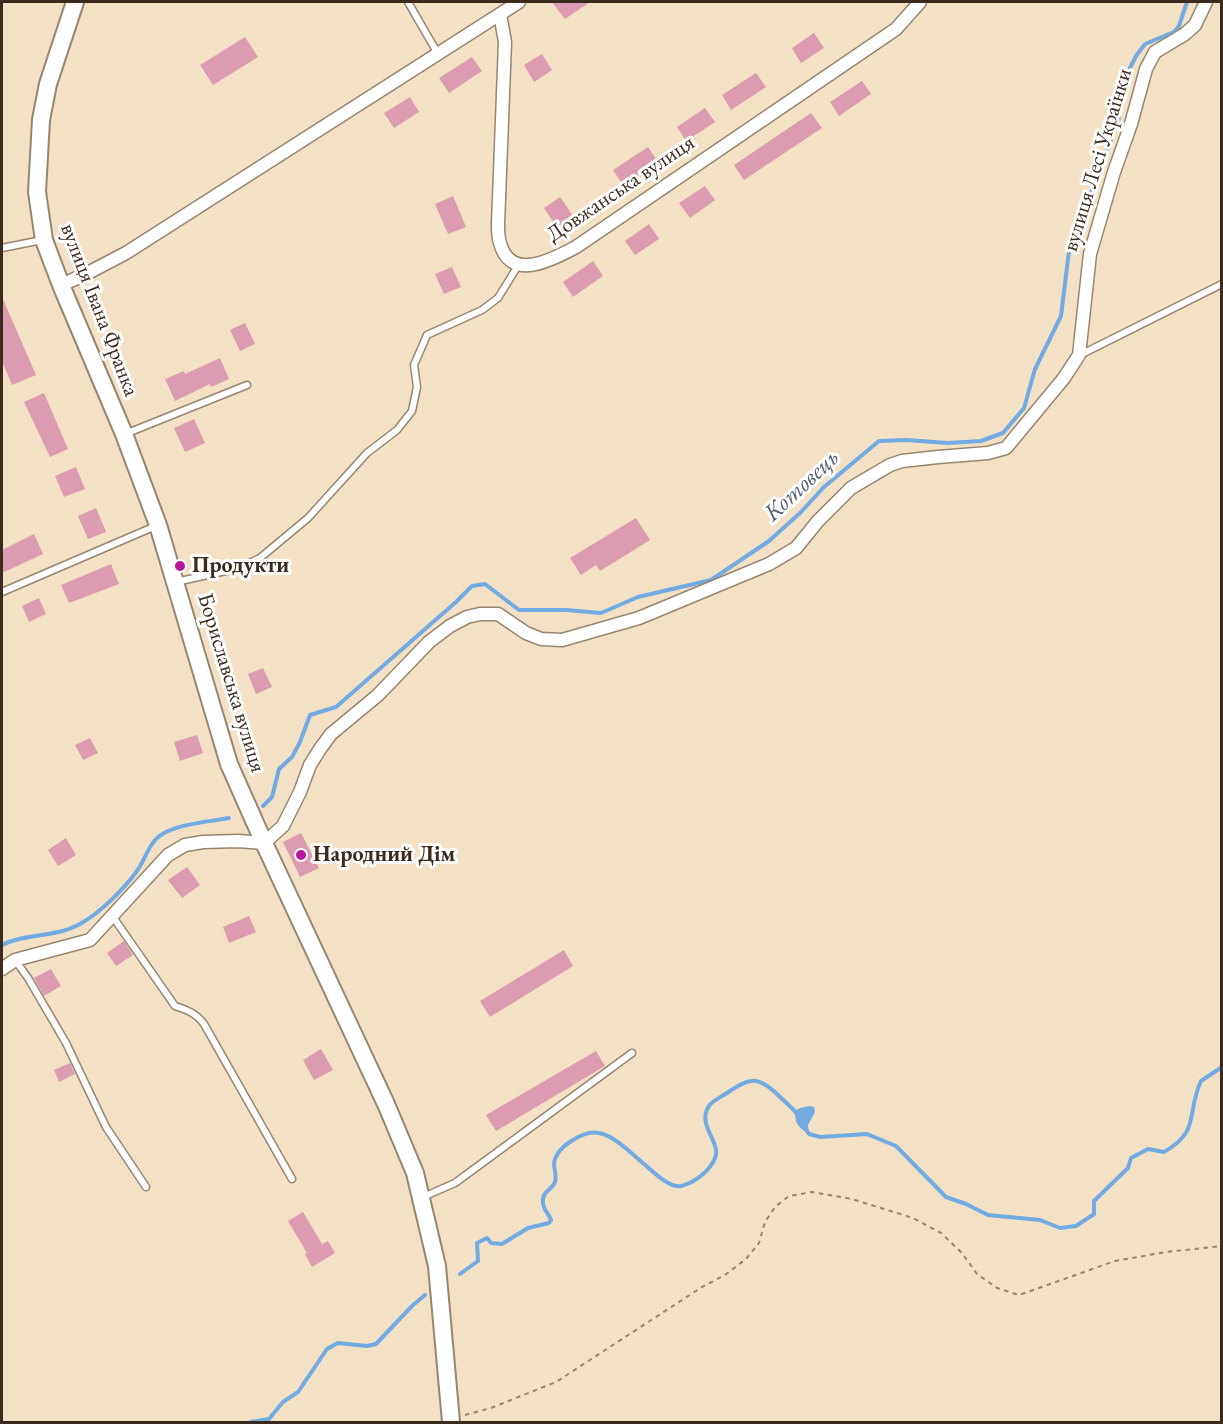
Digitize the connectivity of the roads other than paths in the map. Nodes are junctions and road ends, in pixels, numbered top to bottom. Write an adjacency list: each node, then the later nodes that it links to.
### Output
1 (75, 2): 8 (main road, вулиця Івана Франка)
2 (408, 2): 7 (lane)
3 (519, 2): 6 (street)
4 (921, 2): 10 (street, Довжанська вулиця)
5 (1206, 2): 13 (street, вулиця Лесі Українки)
6 (500, 14): 7 (street); 10 (street)
7 (438, 54): 12 (street)
8 (44, 240): 9 (lane); 12 (main road, вулиця Івана Франка)
9 (2, 248)
10 (519, 264): 17 (lane)
11 (1221, 284): 13 (lane, вулиця Лесі Українки)
12 (61, 285): 15 (main road, вулиця Івана Франка)
13 (1079, 355): 19 (street, вулиця Лесі Українки)
14 (247, 386): 15 (lane)
15 (124, 434): 16 (main road, вулиця Івана Франка)
16 (158, 525): 17 (main road, Бориславська вулиця); 18 (lane)
17 (176, 582): 19 (main road, Бориславська вулиця)
18 (2, 592)
19 (264, 843): 20 (street); 26 (main road, Бориславська вулиця)
20 (113, 917): 21 (street); 24 (lane)
21 (15, 960): 22 (street); 25 (lane)
22 (2, 969)
23 (632, 1053): 26 (lane)
24 (292, 1179)
25 (146, 1187)
26 (421, 1198): 27 (main road, Бориславська вулиця)
27 (451, 1421)

